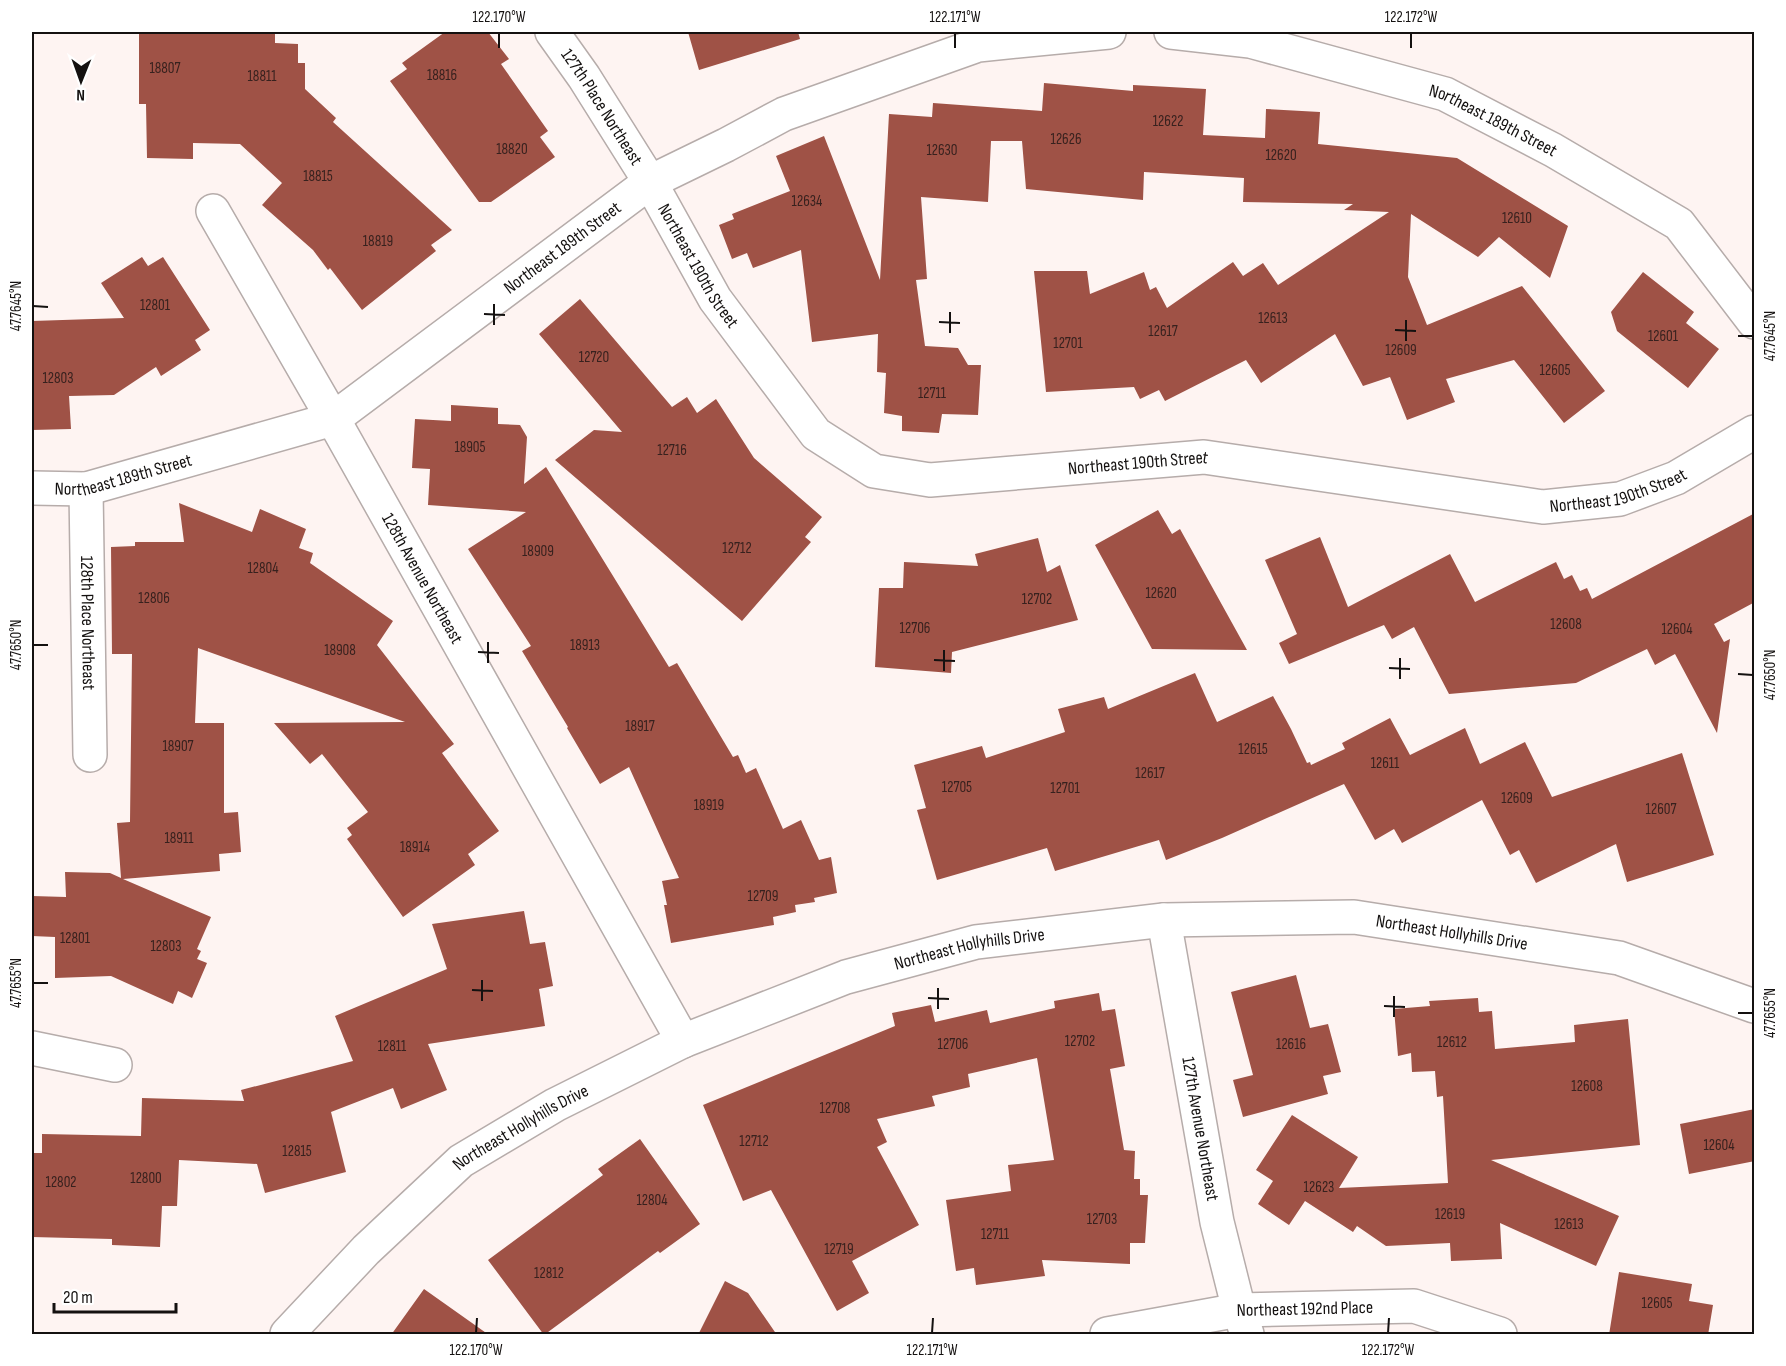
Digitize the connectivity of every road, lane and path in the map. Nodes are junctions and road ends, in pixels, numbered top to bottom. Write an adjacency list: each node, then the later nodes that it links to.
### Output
1 (552, 32): 4 (street, 127th Place Northeast)
2 (1109, 32): 4 (street, Northeast 189th Street)
3 (1171, 32): 6 (street, Northeast 189th Street)
4 (650, 182): 7 (street, Northeast 189th Street); 8 (street, Northeast 190th Street)
5 (213, 212): 7 (street, 128th Avenue Northeast)
6 (1755, 322)
7 (333, 419): 10 (street, Northeast 189th Street); 14 (street, 128th Avenue Northeast)
8 (1755, 432)
9 (32, 488): 10 (street, Northeast 189th Street)
10 (86, 489): 11 (street, 128th Place Northeast)
11 (90, 755)
12 (1164, 920): 13 (street, Northeast Hollyhills Drive); 14 (street, Northeast Hollyhills Drive); 17 (street, 127th Avenue Northeast)
13 (1755, 1006)
14 (683, 1041): 18 (street, Northeast Hollyhills Drive)
15 (32, 1048): 16 (street)
16 (115, 1065)
17 (1243, 1322): 19 (street, Northeast 192nd Place); 20 (street, Northeast 192nd Place)
18 (288, 1335)
19 (1107, 1335)
20 (1500, 1335)

